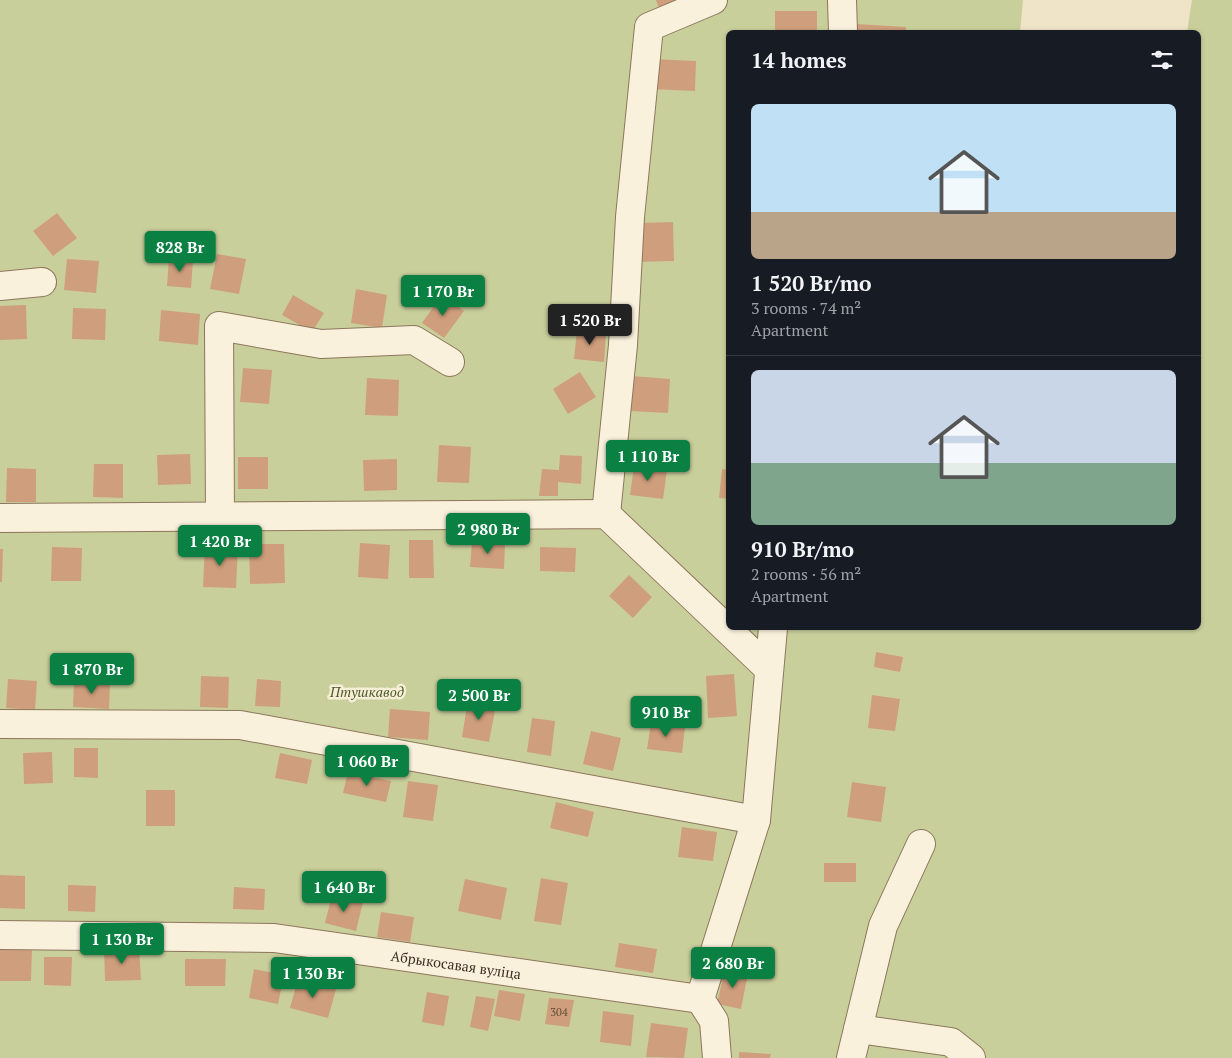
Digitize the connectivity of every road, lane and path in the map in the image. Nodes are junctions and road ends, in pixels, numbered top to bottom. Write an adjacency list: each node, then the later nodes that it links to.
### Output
1 (713, 0): 7 (street)
2 (842, 0): 3 (street)
3 (843, 30)
4 (42, 282): 5 (street)
5 (0, 286)
6 (450, 362): 8 (street)
7 (606, 514): 8 (street); 10 (street)
8 (220, 517): 9 (street)
9 (0, 518)
10 (726, 627)
11 (729, 630): 13 (street)
12 (773, 630): 13 (street)
13 (770, 669): 15 (street)
14 (0, 724): 15 (street)
15 (756, 820): 18 (street)
16 (921, 844): 19 (street)
17 (0, 935): 18 (street, Абрыкосавая вуліца)
18 (700, 999): 20 (street)
19 (858, 1029): 21 (street); 22 (street)
20 (717, 1058)
21 (851, 1058)
22 (971, 1058)

